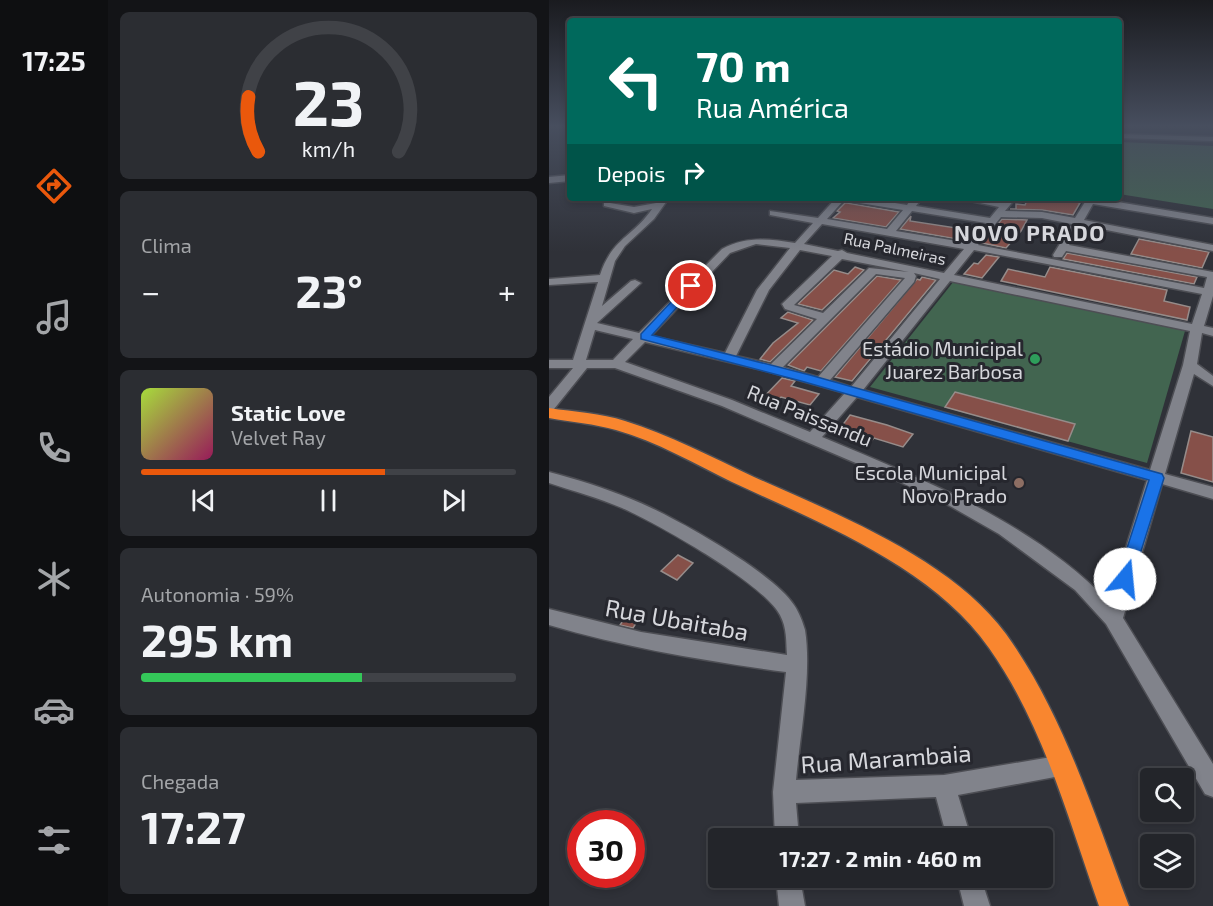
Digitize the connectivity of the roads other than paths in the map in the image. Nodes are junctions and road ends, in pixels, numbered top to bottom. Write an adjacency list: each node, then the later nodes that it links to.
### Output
1 (567, 178): 2 (street)
2 (549, 180)
3 (567, 185): 4 (street)
4 (555, 189)
5 (838, 201): 16 (street)
6 (864, 201): 13 (street)
7 (915, 201): 13 (street)
8 (971, 201): 14 (street)
9 (1090, 201): 18 (street)
10 (1097, 201): 17 (street)
11 (661, 202): 12 (street); 28 (street)
12 (607, 204)
13 (909, 209): 14 (street); 19 (street)
14 (1002, 210): 18 (street); 21 (street)
15 (773, 213): 16 (street)
16 (819, 220): 19 (street); 20 (street)
17 (1213, 221)
18 (1077, 222): 22 (street); 23 (street)
19 (889, 232): 21 (street)
20 (797, 246): 24 (street, Rua Palmeiras); 36 (street, Rua Palmeiras); 37 (street)
21 (972, 247): 25 (street); 26 (street)
22 (1063, 247): 25 (street); 27 (street)
23 (1213, 249)
24 (841, 253): 26 (street, Rua Palmeiras); 32 (street)
25 (1053, 262): 31 (street)
26 (949, 275): 34 (street, Rua Palmeiras); 45 (street)
27 (1213, 275): 31 (street)
28 (605, 278): 29 (street); 33 (street)
29 (549, 282)
30 (635, 283): 33 (street)
31 (1210, 293): 34 (street)
32 (824, 317): 42 (street); 43 (street)
33 (591, 323): 36 (street); 38 (street)
34 (1197, 328): 35 (street, Rua Palmeiras); 41 (street)
35 (1213, 332)
36 (645, 337): 37 (street); 40 (street, Rua Palmeiras)
37 (729, 358): 42 (street)
38 (581, 363): 39 (street, Rua Paissandu); 40 (street, Rua Paissandu); 46 (street)
39 (549, 364)
40 (616, 364): 48 (street, Rua Paissandu)
41 (1190, 365): 44 (street); 50 (street)
42 (774, 369): 43 (street)
43 (821, 382): 45 (street)
44 (1213, 382)
45 (854, 392): 48 (street); 50 (street)
46 (549, 406)
47 (549, 413): 55 (highway)
48 (813, 438): 53 (street, Rua Paissandu)
49 (549, 477): 54 (street)
50 (1157, 478): 51 (street); 53 (street)
51 (1213, 494)
52 (549, 617): 54 (street, Rua Ubaitaba)
53 (1113, 619): 57 (street, Rua Paissandu)
54 (797, 665): 58 (street)
55 (1063, 766): 56 (street, Rua Marambaia); 65 (highway)
56 (944, 786): 58 (street, Rua Marambaia); 60 (street)
57 (1213, 786)
58 (784, 792): 59 (street)
59 (786, 828)
60 (956, 828)
61 (789, 888): 63 (street)
62 (972, 888): 64 (street)
63 (792, 906)
64 (977, 906)
65 (1114, 906)

